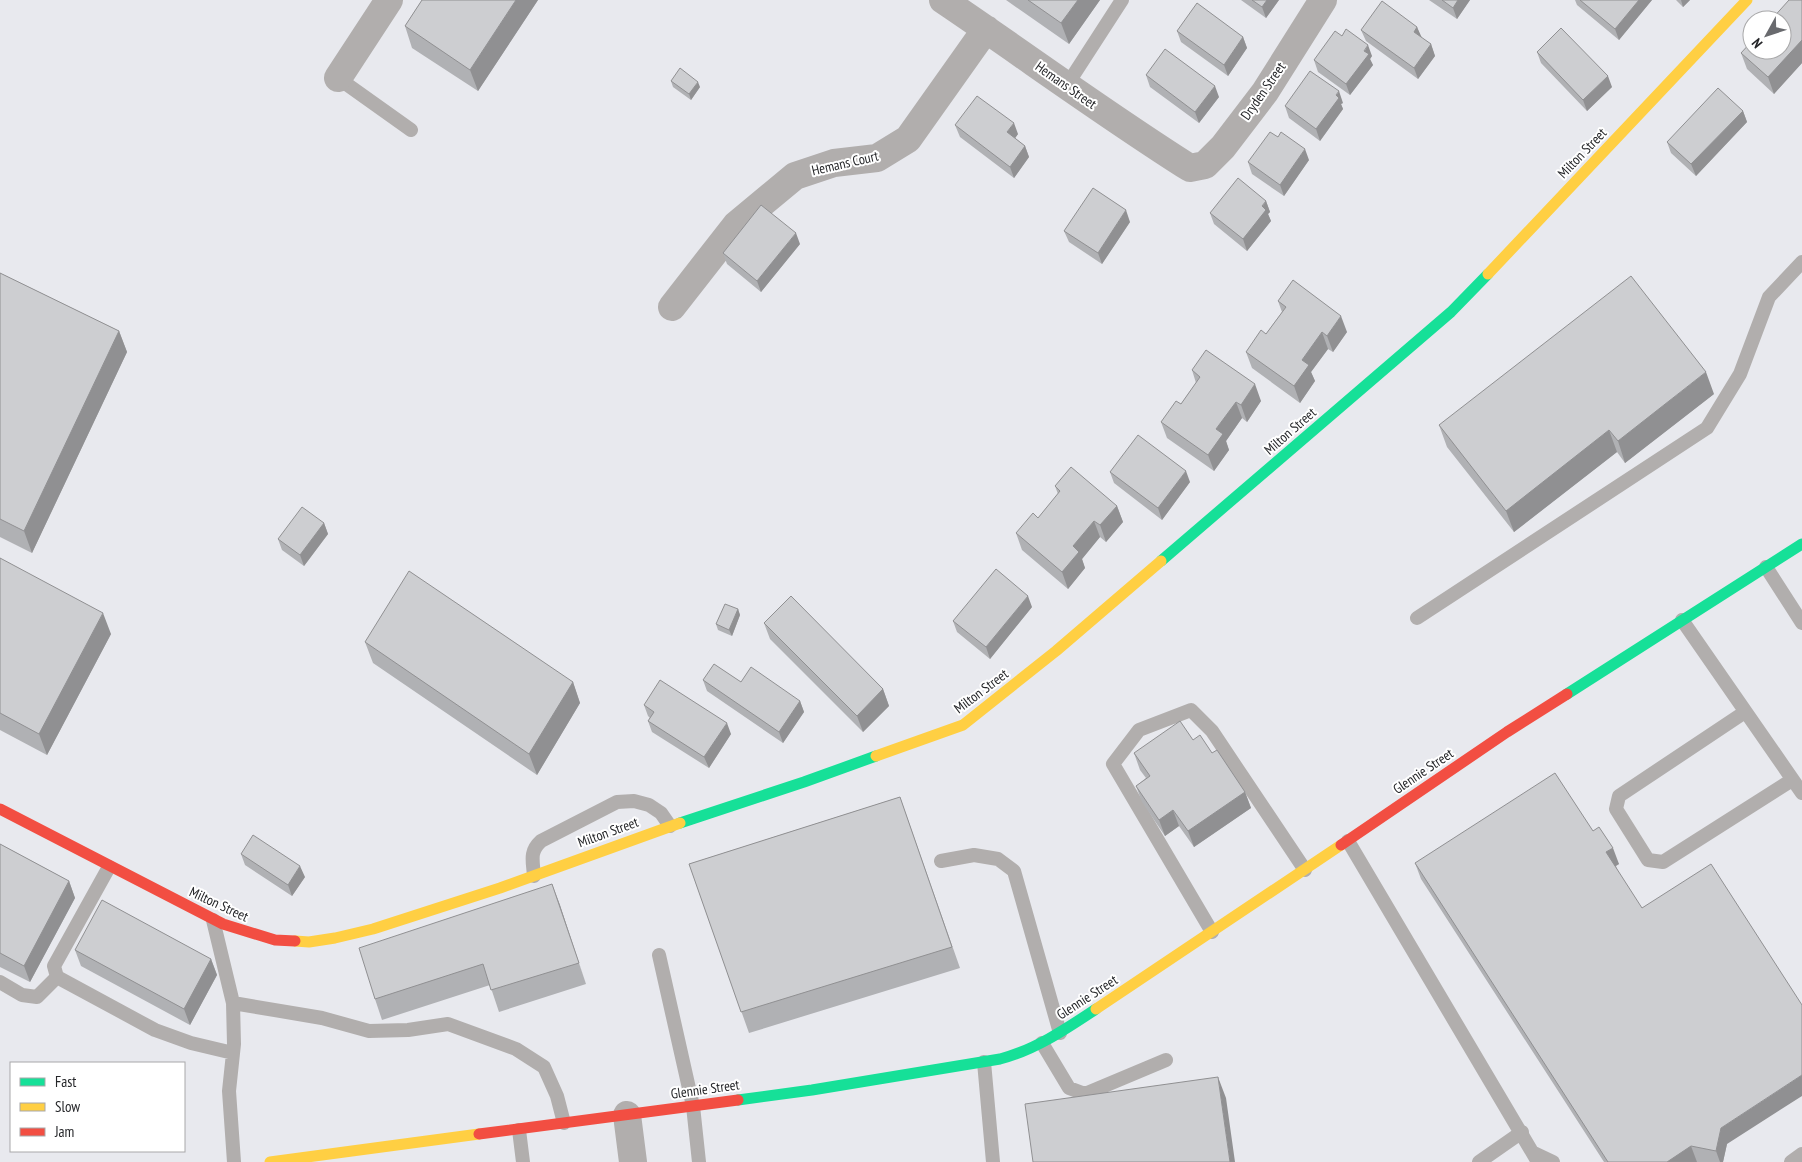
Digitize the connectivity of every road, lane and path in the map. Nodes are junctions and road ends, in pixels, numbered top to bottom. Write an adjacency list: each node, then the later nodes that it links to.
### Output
1 (389, 0): 7 (street)
2 (943, 0): 6 (street, Hemans Street)
3 (1122, 0): 8 (lane)
4 (1323, 0): 10 (street, Dryden Street)
5 (1746, 0): 22 (street, Milton Street)
6 (986, 29): 8 (street, Hemans Street); 12 (street, Hemans Court)
7 (338, 78): 9 (lane)
8 (1067, 85): 10 (street, Hemans Street)
9 (411, 130)
10 (1190, 168)
11 (1802, 262): 15 (lane)
12 (672, 307)
13 (1802, 544): 14 (street, Glennie Street)
14 (1766, 567): 16 (street, Glennie Street); 17 (lane)
15 (1417, 618)
16 (1682, 620): 18 (lane); 23 (street, Glennie Street)
17 (1802, 623)
18 (1745, 712): 19 (lane); 19 (lane)
19 (1792, 780): 20 (lane)
20 (1802, 793)
21 (0, 808): 25 (street, Milton Street)
22 (670, 826): 27 (street, Milton Street); 27 (lane)
23 (1348, 841): 26 (street, Glennie Street); 43 (lane)
24 (941, 861): 34 (lane)
25 (109, 867): 28 (street, Milton Street); 31 (lane)
26 (1305, 870): 29 (street, Glennie Street); 29 (lane)
27 (534, 876): 28 (street, Milton Street)
28 (213, 919): 33 (lane)
29 (1212, 932): 34 (street, Glennie Street)
30 (659, 955): 39 (lane)
31 (57, 977): 32 (lane); 36 (lane)
32 (0, 982)
33 (233, 1003): 36 (lane); 41 (lane)
34 (1060, 1033): 35 (street, Glennie Street)
35 (1042, 1043): 37 (lane); 38 (street, Glennie Street)
36 (233, 1053): 47 (lane)
37 (1166, 1060)
38 (984, 1062): 39 (street, Glennie Street); 51 (lane)
39 (693, 1106): 40 (street, Glennie Street); 50 (lane)
40 (627, 1115): 41 (street, Glennie Street); 49 (street)
41 (564, 1123): 42 (street, Glennie Street)
42 (519, 1130): 46 (street, Glennie Street); 48 (lane)
43 (1522, 1132): 45 (lane); 52 (lane)
44 (1802, 1154): 54 (lane)
45 (1536, 1157): 53 (lane)
46 (278, 1161)
47 (234, 1162)
48 (523, 1162)
49 (633, 1162)
50 (699, 1162)
51 (993, 1162)
52 (1479, 1162)
53 (1553, 1162)
54 (1791, 1162)

